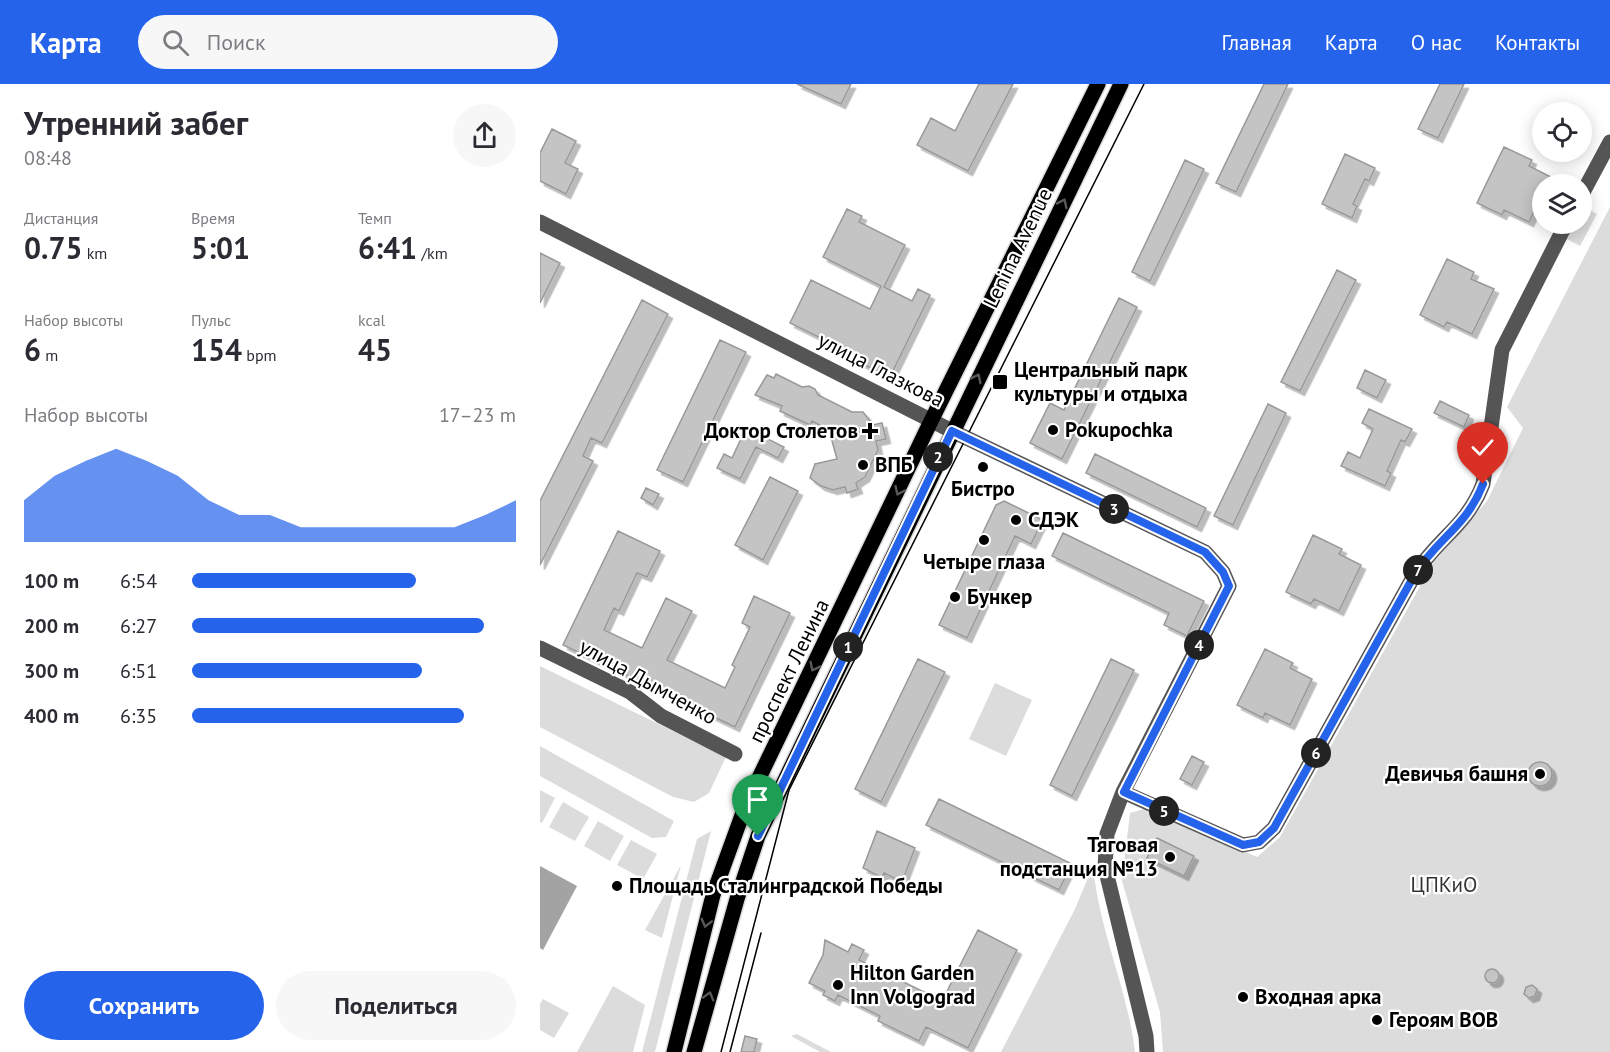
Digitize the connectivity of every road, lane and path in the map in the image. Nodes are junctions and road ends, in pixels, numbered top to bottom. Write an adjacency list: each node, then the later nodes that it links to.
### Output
1 (1098, 84): 7 (main road, Lenina Avenue)
2 (1121, 84): 8 (main road, Lenina Avenue, one-way to 2)
3 (1610, 142): 4 (street)
4 (1592, 176)
5 (540, 222): 7 (street, улица Глазкова)
6 (1561, 234): 11 (street)
7 (932, 419): 8 (street, улица Глазкова); 12 (main road, проспект Ленина, one-way to 12)
8 (952, 431): 11 (street, улица Глазкова); 13 (main road, проспект Ленина, one-way to 8)
9 (540, 648): 10 (street, улица Дымченко)
10 (735, 754)
11 (1124, 792): 14 (street)
12 (674, 1052)
13 (694, 1052)
14 (1147, 1052)

